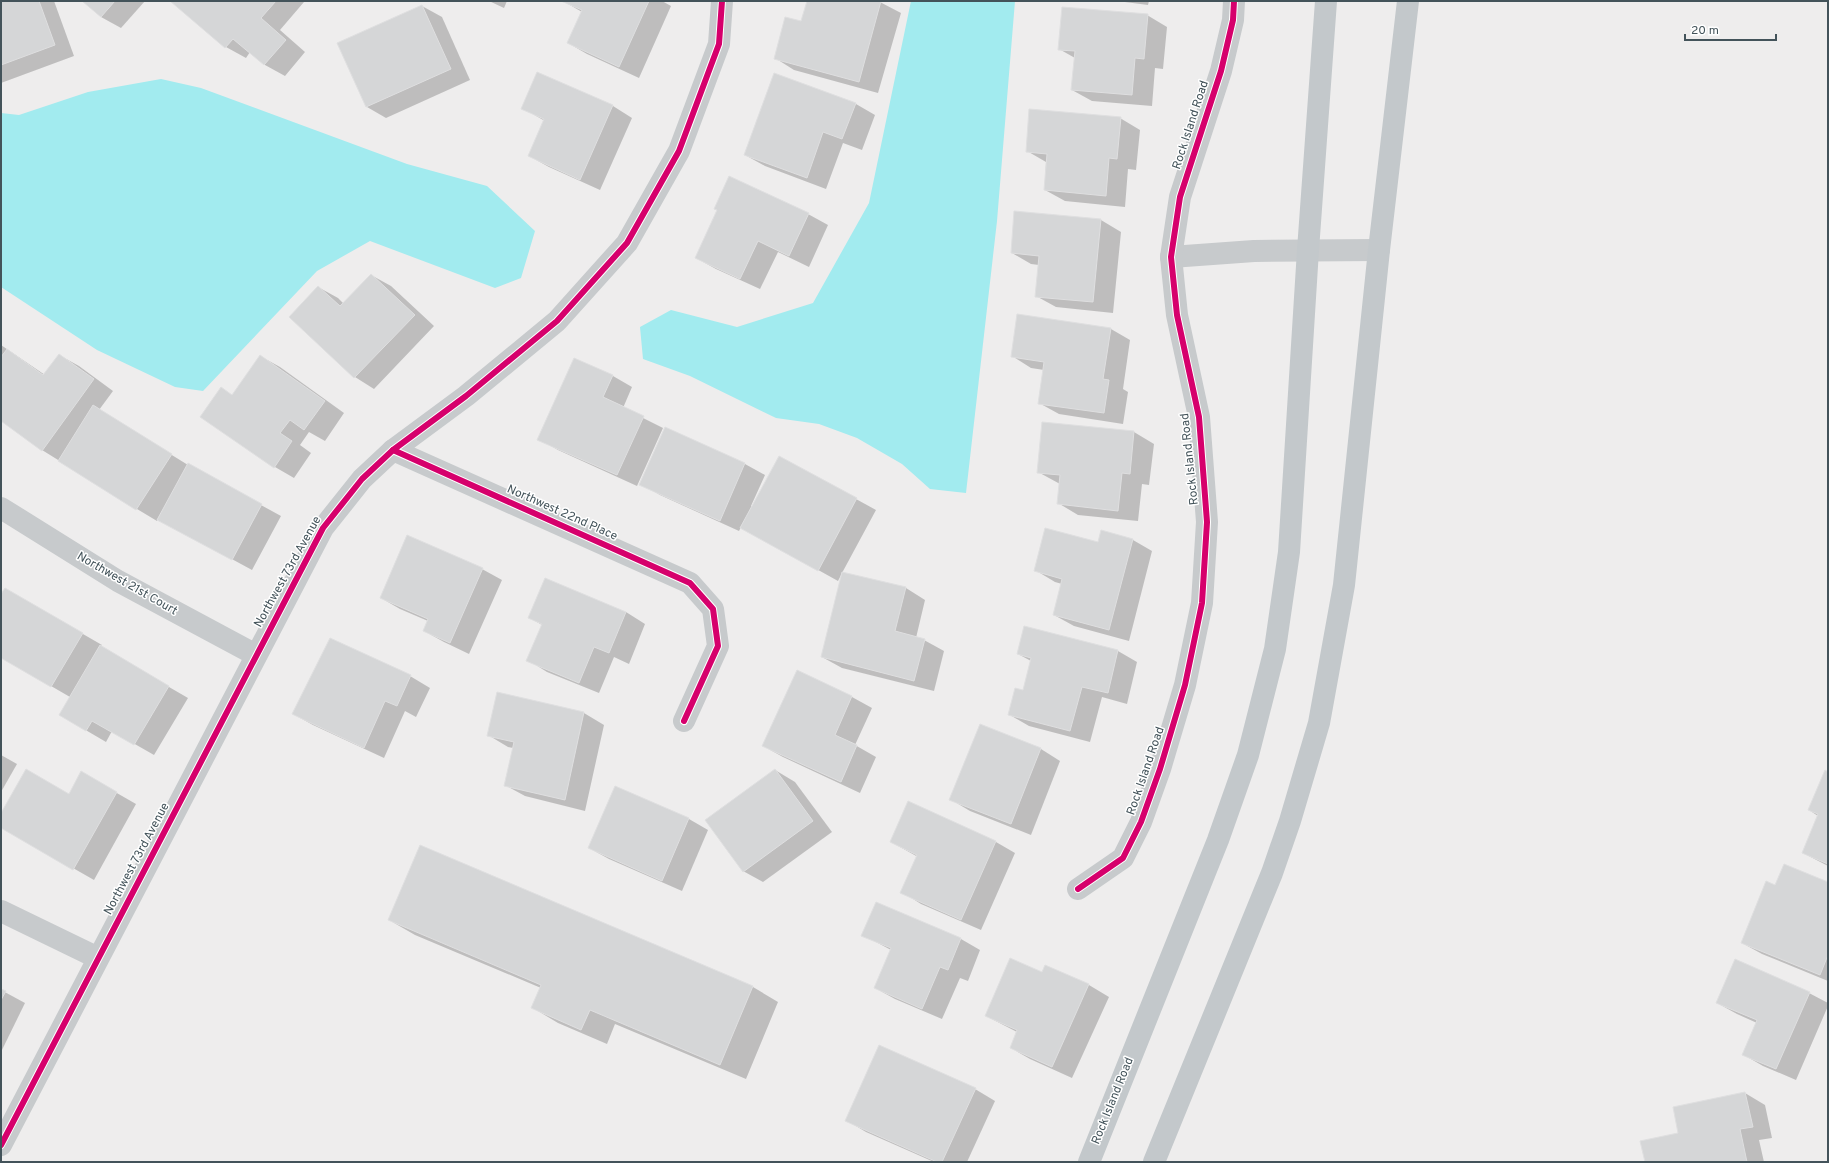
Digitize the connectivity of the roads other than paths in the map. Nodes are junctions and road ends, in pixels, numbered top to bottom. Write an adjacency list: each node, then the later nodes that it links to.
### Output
1 (722, 1): 8 (street, Northwest 73rd Avenue)
2 (1234, 1): 7 (street, Rock Island Road)
3 (1326, 1): 5 (main road, Rock Island Road)
4 (1408, 1): 6 (main road)
5 (1308, 250): 6 (street); 7 (street); 16 (main road, Rock Island Road)
6 (1379, 250): 17 (main road)
7 (1171, 257): 12 (street, Rock Island Road)
8 (393, 450): 10 (street, Northwest 73rd Avenue); 11 (street, Northwest 22nd Place)
9 (1, 508): 10 (street, Northwest 21st Court)
10 (256, 655): 14 (street, Northwest 73rd Avenue)
11 (684, 721)
12 (1078, 888)
13 (1, 911): 14 (street)
14 (98, 958): 15 (street, Northwest 73rd Avenue)
15 (1, 1145)
16 (1089, 1162)
17 (1154, 1162)

